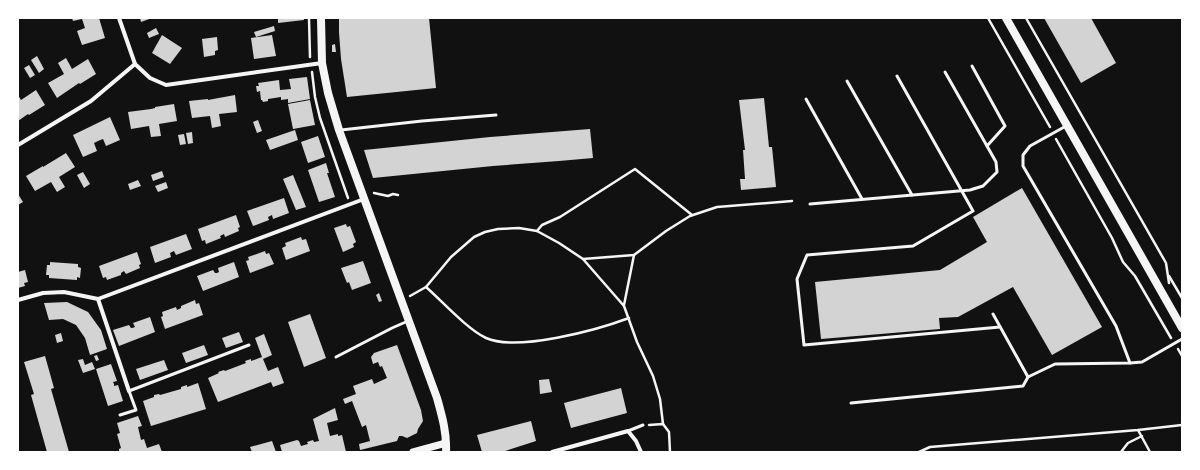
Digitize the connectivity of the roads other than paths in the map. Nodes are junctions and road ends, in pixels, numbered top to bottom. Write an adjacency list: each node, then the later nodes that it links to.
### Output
1 (119, 18): 5 (street)
2 (321, 18): 4 (main road)
3 (1006, 18): 12 (main road)
4 (322, 63): 5 (street); 13 (main road)
5 (135, 64): 14 (street)
6 (972, 66): 15 (lane)
7 (945, 72): 15 (lane)
8 (896, 76): 16 (lane)
9 (847, 81): 17 (lane)
10 (806, 99): 19 (lane)
11 (496, 115): 13 (lane)
12 (1067, 125): 26 (main road); 30 (lane)
13 (339, 130): 18 (main road)
14 (18, 145)
15 (987, 146): 16 (lane)
16 (961, 190): 17 (lane); 25 (lane)
17 (912, 195): 19 (lane)
18 (364, 199): 21 (street); 24 (main road)
19 (862, 199): 20 (lane)
20 (810, 204)
21 (98, 299): 22 (street); 32 (street)
22 (18, 300)
23 (993, 314): 25 (lane)
24 (408, 321): 29 (lane); 37 (main road)
25 (1000, 327): 31 (lane)
26 (1182, 328)
27 (1182, 339): 30 (lane)
28 (249, 345): 32 (lane)
29 (336, 356)
30 (1130, 363): 31 (lane)
31 (1028, 378): 33 (lane)
32 (129, 391): 34 (lane)
33 (852, 403)
34 (120, 415)
35 (643, 425): 36 (lane)
36 (628, 431): 39 (street); 40 (street)
37 (446, 448): 38 (street)
38 (413, 452)
39 (552, 452)
40 (641, 452)

